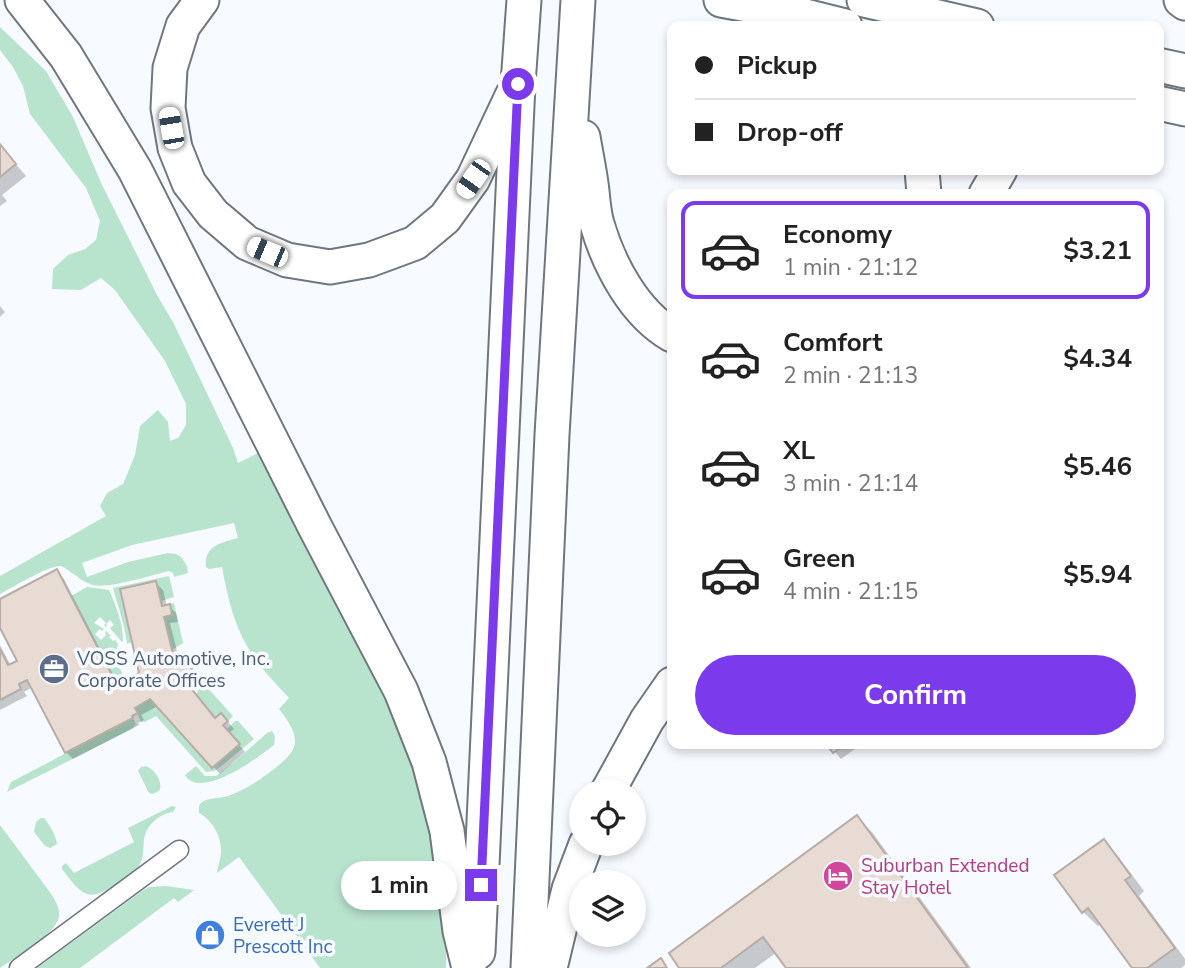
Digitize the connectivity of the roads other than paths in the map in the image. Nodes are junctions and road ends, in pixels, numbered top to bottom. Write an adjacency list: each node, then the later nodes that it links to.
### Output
1 (22, 0): 23 (highway)
2 (202, 0): 13 (highway)
3 (524, 0): 13 (highway)
4 (579, 0): 14 (highway)
5 (702, 0): 8 (highway)
6 (721, 0): 9 (highway)
7 (864, 0): 10 (highway)
8 (768, 21)
9 (825, 21)
10 (955, 21)
11 (1164, 66): 12 (highway)
12 (1185, 71)
13 (518, 84): 24 (highway)
14 (573, 92): 17 (highway); 25 (highway)
15 (1164, 104): 16 (highway)
16 (1185, 108)
17 (667, 332)
18 (667, 691): 19 (highway)
19 (615, 779)
20 (179, 850): 22 (street)
21 (581, 856): 26 (highway)
22 (19, 968)
23 (469, 968)
24 (477, 968)
25 (528, 968)
26 (550, 968)

